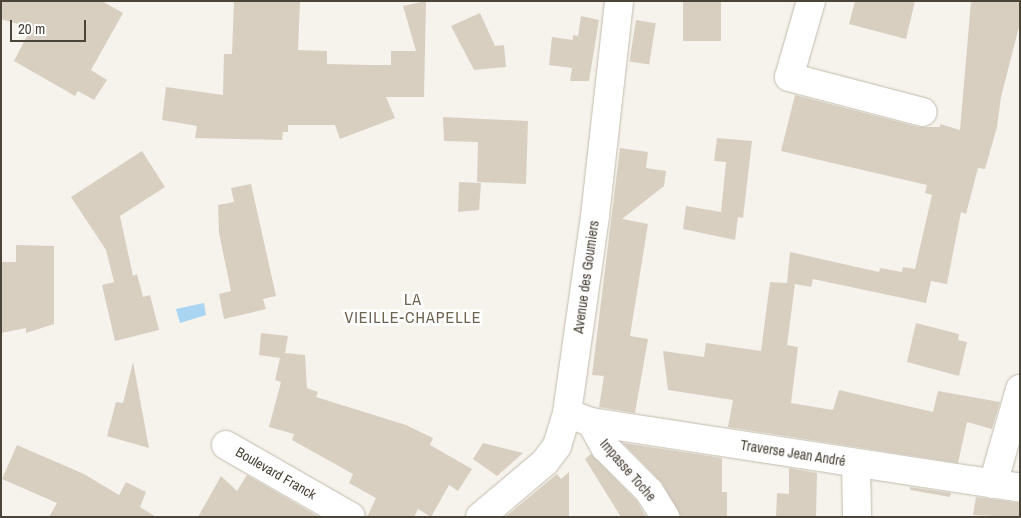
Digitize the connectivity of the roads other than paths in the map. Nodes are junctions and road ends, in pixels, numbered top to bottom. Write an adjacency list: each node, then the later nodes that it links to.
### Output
1 (619, 1): 5 (street, Avenue des Goumiers)
2 (811, 1): 3 (street)
3 (922, 112)
4 (1020, 389): 8 (street)
5 (579, 418): 7 (street, Traverse Jean André); 11 (street, Avenue des Goumiers); 12 (street, Impasse Toche)
6 (226, 445): 10 (street, Boulevard Franck)
7 (856, 463): 8 (street, Traverse Jean André); 13 (street)
8 (993, 484): 9 (street, Traverse Jean André)
9 (1020, 488)
10 (351, 517)
11 (480, 517)
12 (665, 517)
13 (857, 517)

